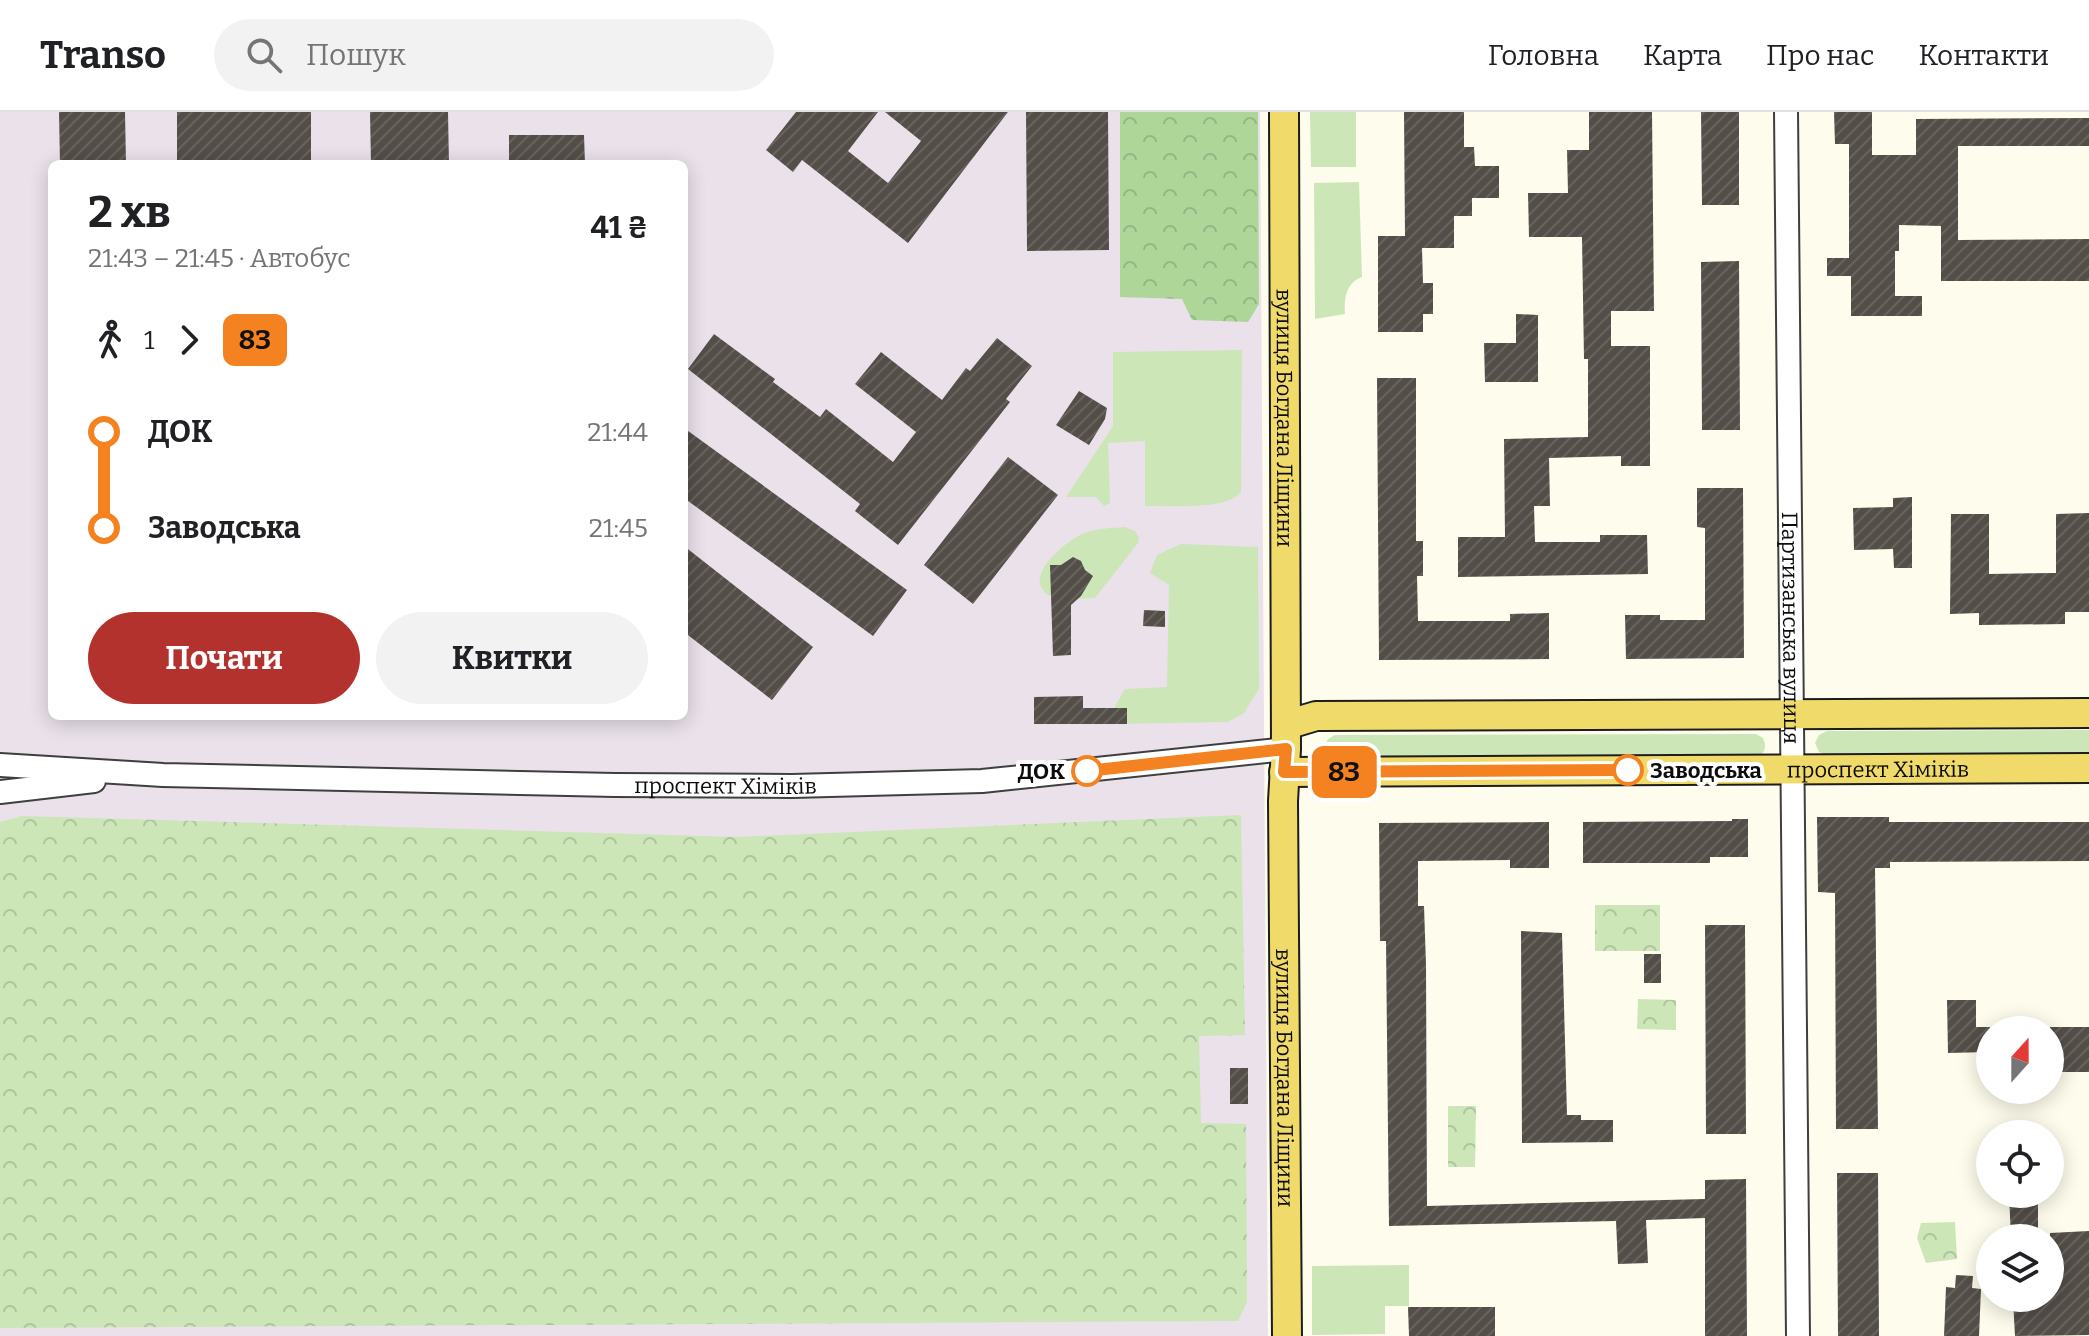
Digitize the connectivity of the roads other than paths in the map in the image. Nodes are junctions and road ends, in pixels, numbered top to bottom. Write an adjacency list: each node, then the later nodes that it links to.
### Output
1 (1284, 112): 5 (main road, вулиця Богдана Ліщини)
2 (1786, 112): 4 (street, Партизанська вулиця)
3 (2089, 713): 4 (main road, проспект Хіміків)
4 (1793, 714): 5 (main road, проспект Хіміків); 8 (street, Партизанська вулиця)
5 (1285, 749): 8 (main road, проспект Хіміків); 9 (street, проспект Хіміків); 11 (main road, вулиця Богдана Ліщини)
6 (0, 765): 9 (street, проспект Хіміків)
7 (2089, 768): 8 (main road, проспект Хіміків)
8 (1794, 770): 12 (street, Партизанська вулиця)
9 (163, 775): 10 (street, проспект Хіміків)
10 (0, 792)
11 (1287, 1336)
12 (1798, 1336)

